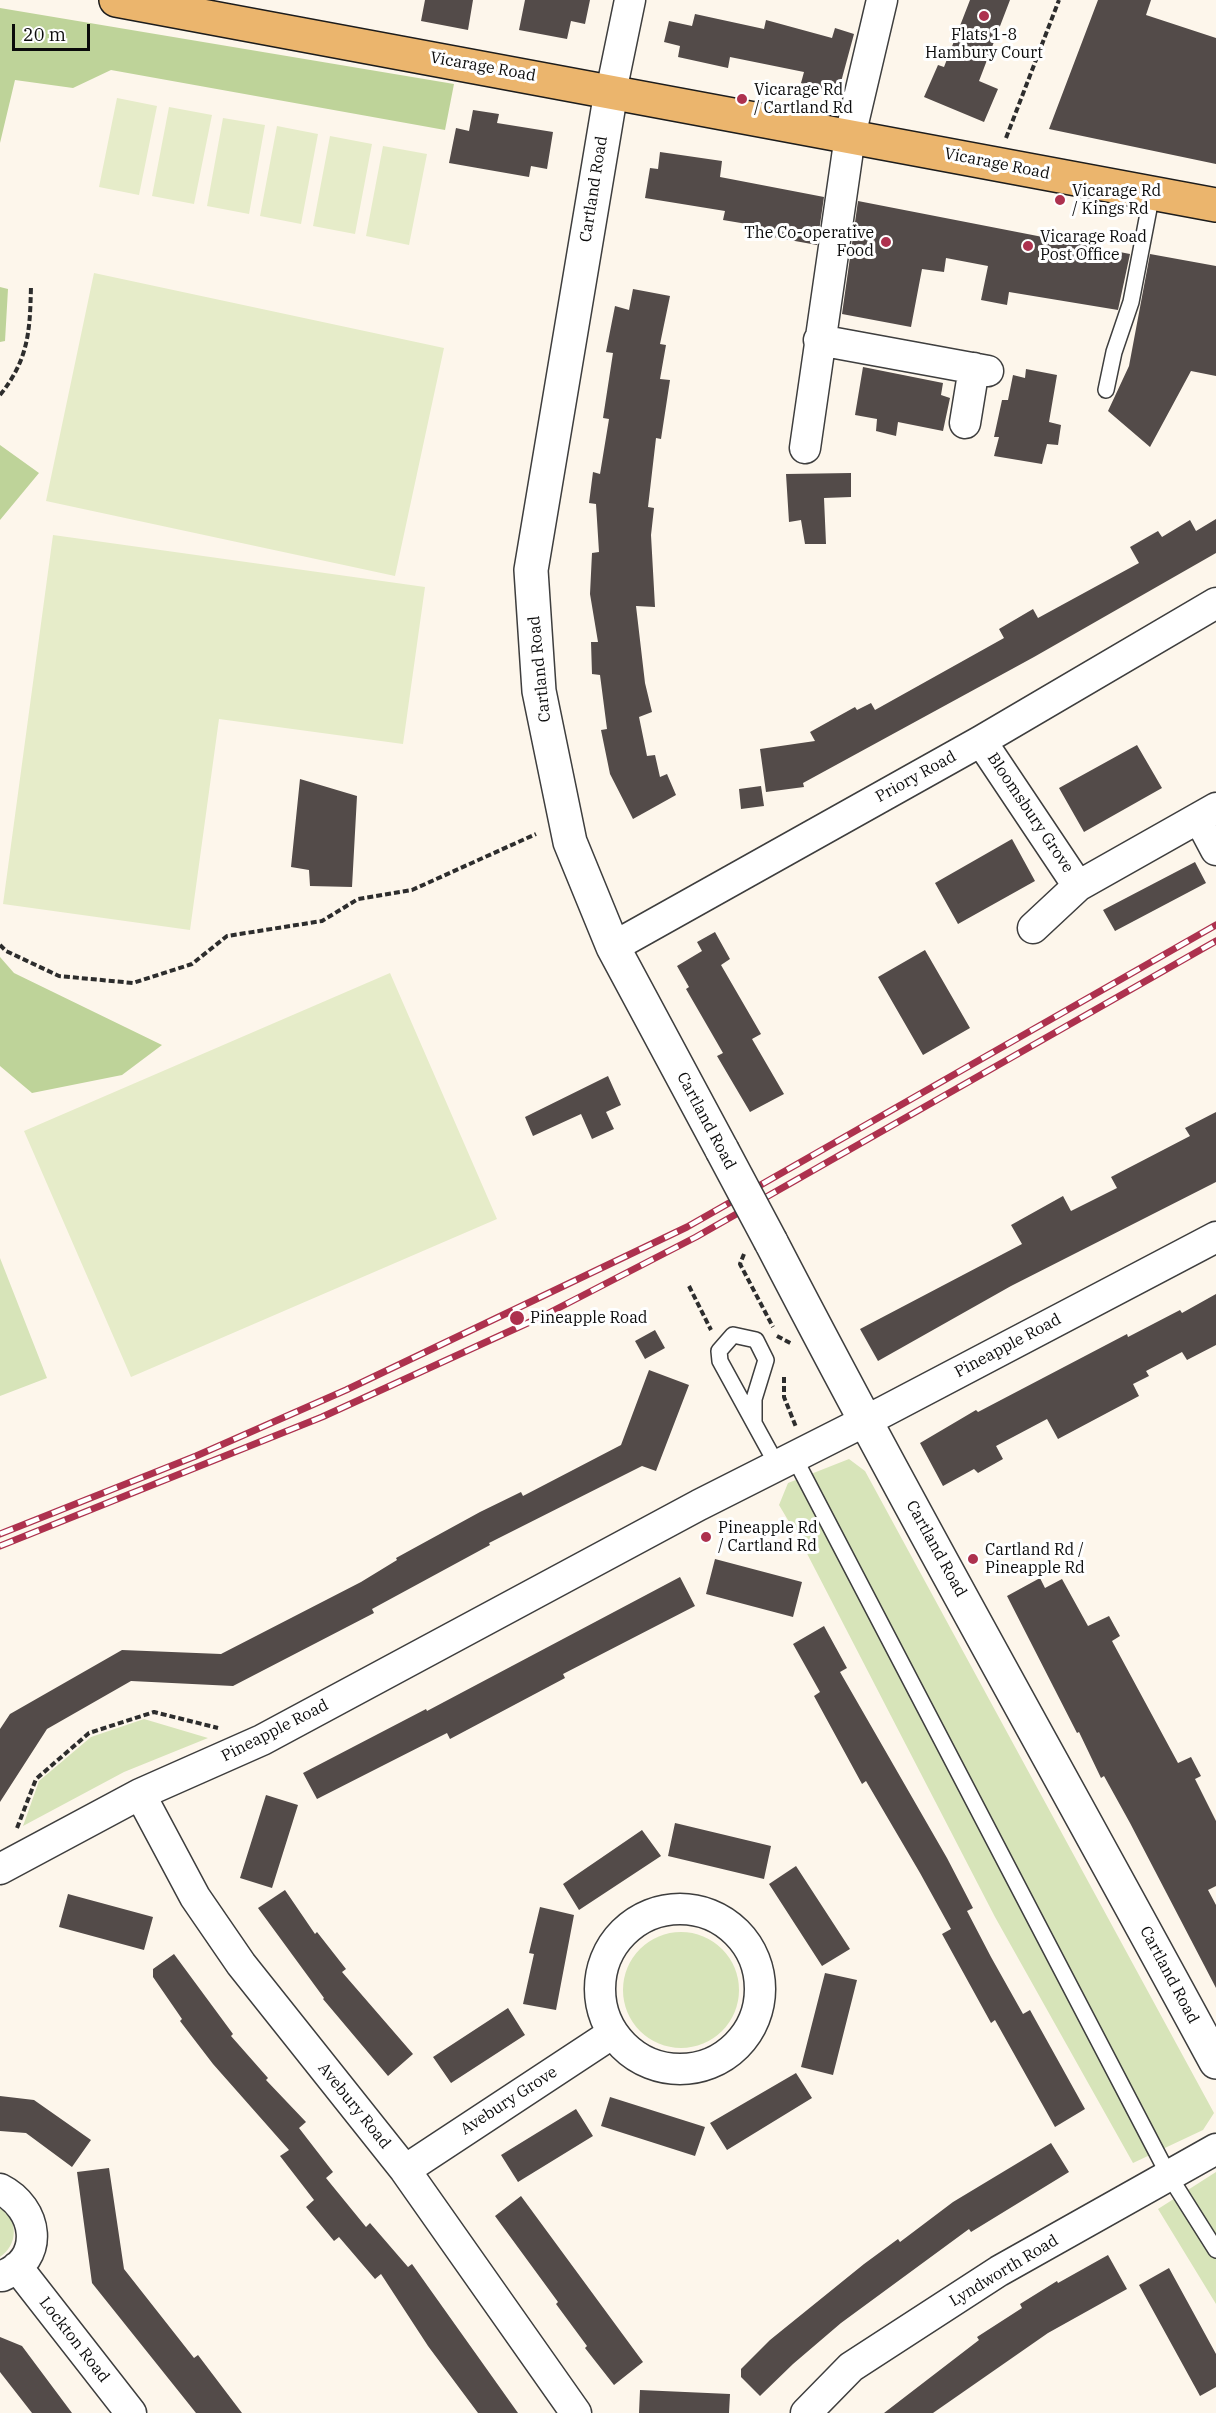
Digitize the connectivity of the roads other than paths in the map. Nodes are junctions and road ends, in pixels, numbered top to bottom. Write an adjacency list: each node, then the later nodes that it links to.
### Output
1 (116, 0): 4 (main road, Vicarage Road)
2 (630, 0): 5 (street)
3 (882, 0): 6 (street)
4 (156, 4): 5 (main road, Vicarage Road)
5 (611, 92): 6 (main road, Vicarage Road); 19 (street, Cartland Road)
6 (850, 136): 7 (main road, Vicarage Road); 9 (street)
7 (1152, 193): 8 (main road, Vicarage Road); 10 (lane)
8 (1216, 205)
9 (819, 340): 11 (street); 12 (street)
10 (1106, 390)
11 (965, 423)
12 (805, 448)
13 (1216, 603): 14 (street, Priory Road)
14 (981, 741): 17 (street, Bloomsbury Grove); 19 (street, Priory Road)
15 (1207, 813): 16 (street, Bloomsbury Grove); 17 (street, Bloomsbury Grove)
16 (1216, 850)
17 (1078, 886): 18 (street, Bloomsbury Grove)
18 (1033, 928)
19 (613, 947): 21 (street, Cartland Road, bridge)
20 (1216, 1237): 21 (street, Pineapple Road)
21 (863, 1421): 23 (street, Pineapple Road); 27 (street, Cartland Road)
22 (754, 1422): 22 (lane); 23 (lane)
23 (785, 1461): 24 (street, Pineapple Road); 30 (lane)
24 (140, 1794): 25 (street, Pineapple Road); 29 (street, Avebury Road)
25 (1, 1868)
26 (613, 2033): 26 (street); 29 (street, Avebury Grove)
27 (1216, 2062)
28 (1216, 2149): 30 (street, Lyndworth Road)
29 (405, 2169): 35 (street, Avebury Road)
30 (1168, 2174): 32 (lane); 36 (street, Lyndworth Road)
31 (0, 2189): 33 (street, Lockton Road)
32 (1216, 2250)
33 (8, 2272): 34 (street, Lockton Road)
34 (131, 2413)
35 (576, 2413)
36 (806, 2413)

